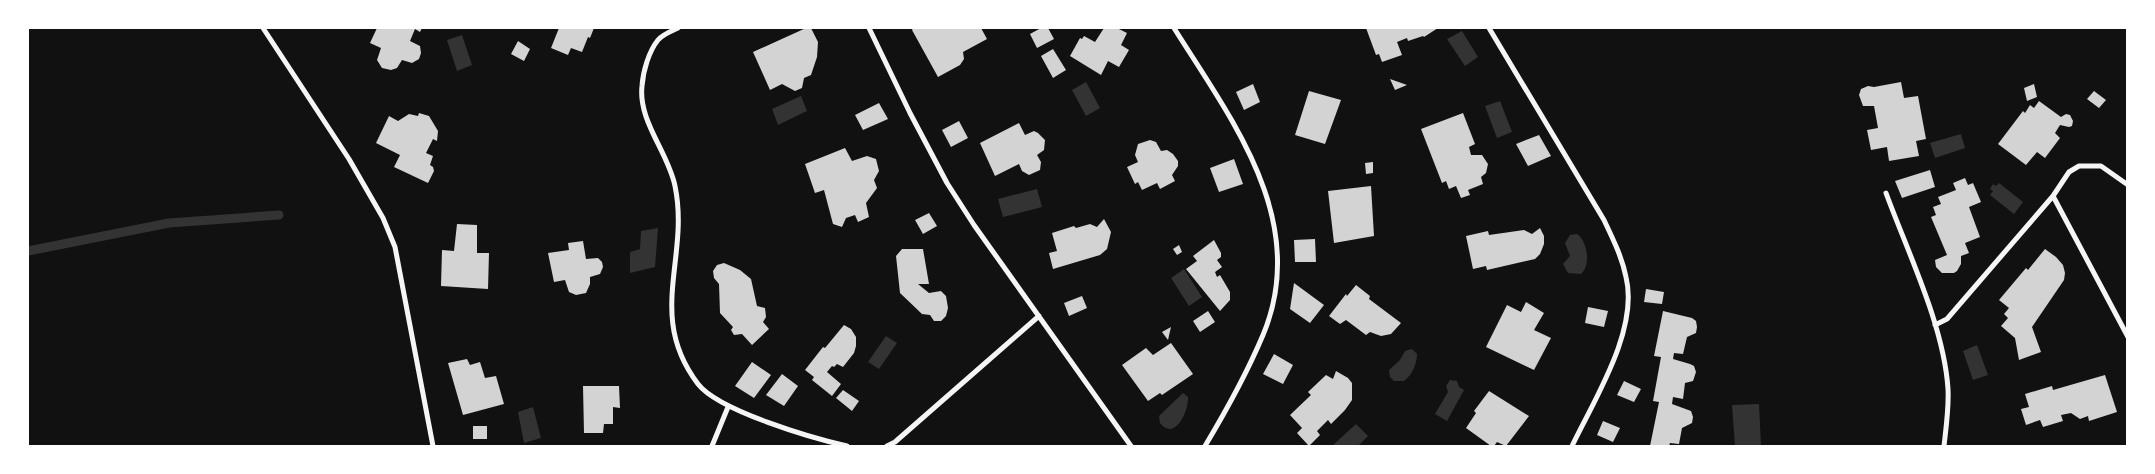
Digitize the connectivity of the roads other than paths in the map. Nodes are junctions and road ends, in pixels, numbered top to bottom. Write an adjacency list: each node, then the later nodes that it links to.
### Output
1 (263, 28): 13 (street)
2 (678, 28): 12 (street)
3 (869, 28): 9 (street)
4 (1174, 28): 18 (street)
5 (1489, 28): 19 (street)
6 (2128, 185): 8 (street)
7 (1886, 193): 10 (street)
8 (2053, 196): 10 (street); 11 (street)
9 (1039, 316): 16 (street); 17 (street)
10 (1935, 325): 20 (street)
11 (2128, 337)
12 (728, 407): 14 (street); 15 (street)
13 (433, 446)
14 (712, 446)
15 (847, 446)
16 (886, 446)
17 (1131, 446)
18 (1204, 446)
19 (1572, 446)
20 (1944, 446)

